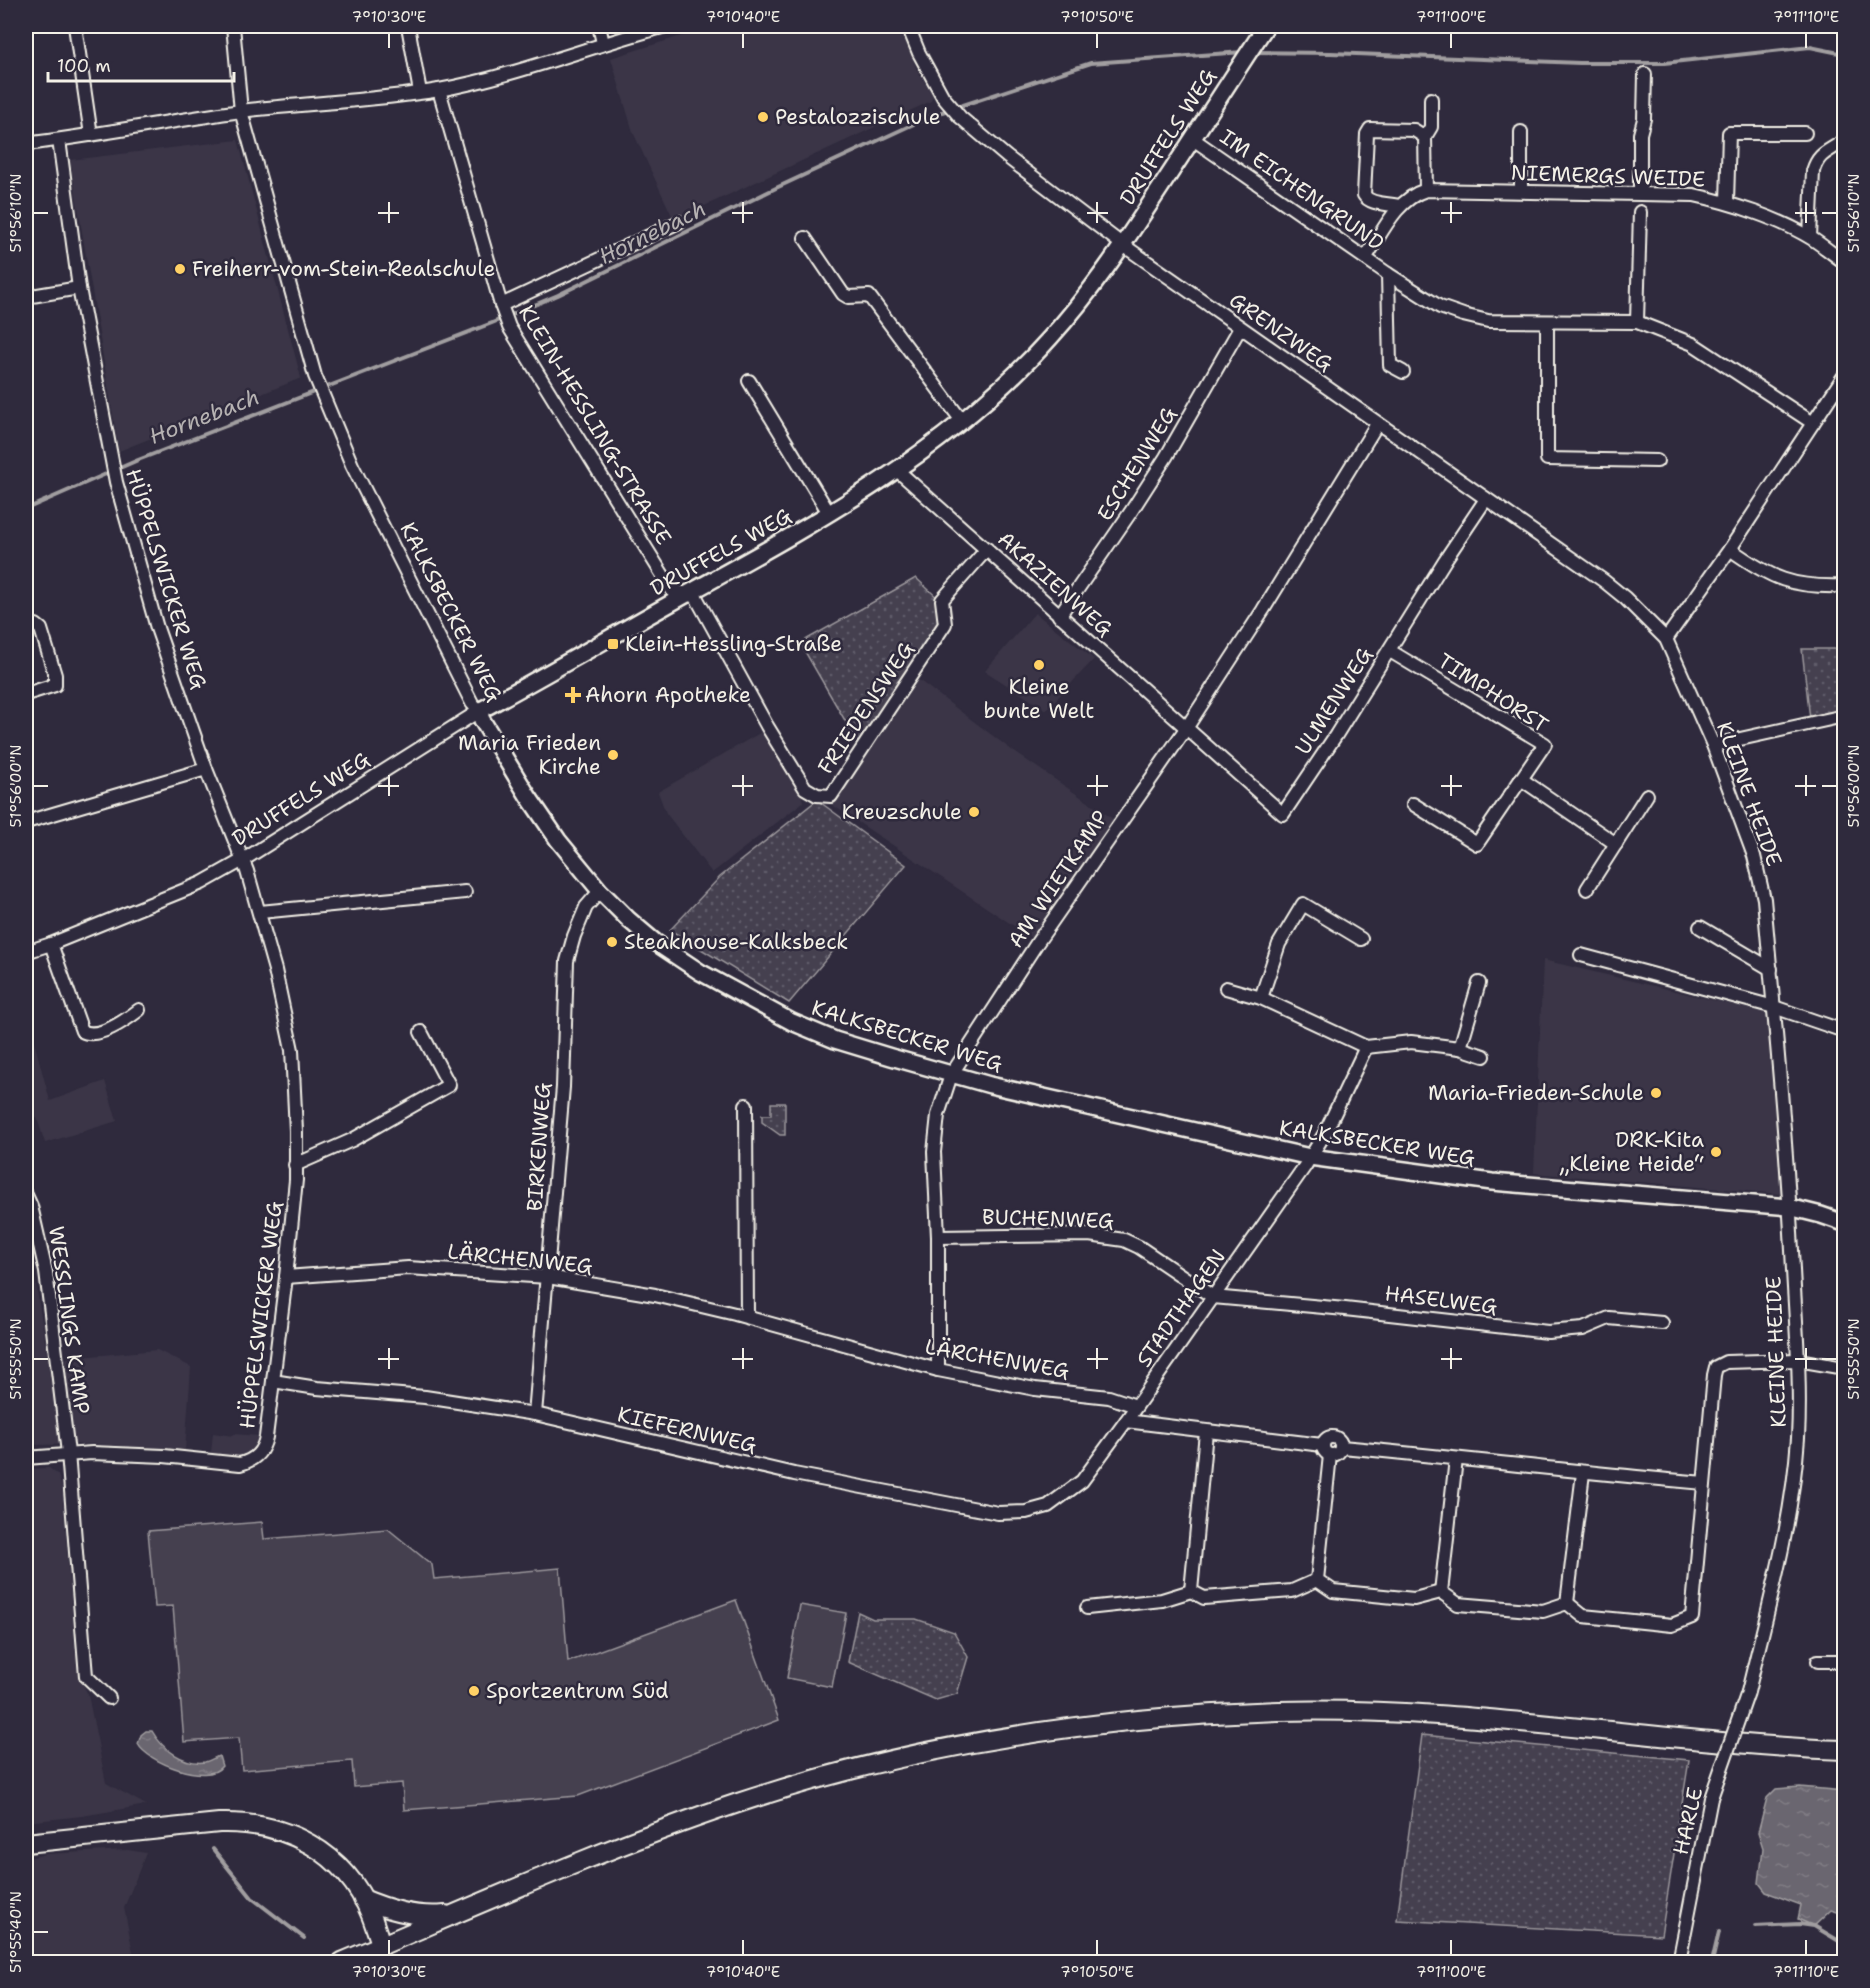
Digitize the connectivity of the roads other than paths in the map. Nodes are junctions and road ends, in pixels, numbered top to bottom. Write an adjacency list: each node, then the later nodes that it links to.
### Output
1 (75, 26): 16 (street)
2 (233, 26): 13 (street, KALKSBECKER WEG)
3 (408, 26): 11 (street)
4 (598, 26): 8 (street)
5 (666, 26): 8 (street)
6 (908, 26): 31 (street, GRENZWEG)
7 (1266, 26): 18 (street, DRUFFELS WEG)
8 (603, 43): 10 (street)
9 (1645, 74): 24 (street)
10 (439, 90): 11 (street); 37 (street, KLEIN-HESSLING-STRASSE)
11 (420, 92): 13 (street)
12 (1431, 99): 17 (street)
13 (241, 111): 16 (street); 60 (street, KALKSBECKER WEG)
14 (1521, 132): 23 (street)
15 (1805, 134): 25 (street)
16 (91, 135): 19 (street)
17 (1425, 137): 22 (street); 26 (street)
18 (1193, 139): 31 (street, DRUFFELS WEG); 32 (street, IM EICHENGRUND)
19 (59, 140): 21 (street); 35 (street, HÜPPELSWICKER WEG)
20 (1845, 140): 29 (street)
21 (26, 144)
22 (1426, 190): 23 (street, NIEMERGS WEIDE); 26 (street)
23 (1521, 191): 24 (street, NIEMERGS WEIDE)
24 (1640, 193): 25 (street, NIEMERGS WEIDE)
25 (1727, 202): 29 (street, NIEMERGS WEIDE)
26 (1399, 206): 32 (street)
27 (1640, 212): 39 (street)
28 (679, 222): 37 (street)
29 (1810, 237): 33 (street, NIEMERGS WEIDE)
30 (805, 238): 44 (street)
31 (1123, 245): 40 (street, GRENZWEG); 44 (street, DRUFFELS WEG)
32 (1366, 257): 34 (street, IM EICHENGRUND)
33 (1845, 262)
34 (1388, 274): 38 (street, IM EICHENGRUND); 41 (street, IM EICHENGRUND)
35 (79, 288): 36 (street); 64 (street, HÜPPELSWICKER WEG)
36 (26, 297)
37 (501, 305): 54 (street, KLEIN-HESSLING-STRASSE)
38 (1547, 322): 39 (street, IM EICHENGRUND); 47 (street)
39 (1637, 322): 45 (street, IM EICHENGRUND)
40 (1240, 328): 46 (street, GRENZWEG); 55 (street, ESCHENWEG)
41 (1402, 372)
42 (1845, 376): 45 (street)
43 (749, 381): 50 (street)
44 (962, 422): 48 (street, DRUFFELS WEG)
45 (1813, 423): 52 (street)
46 (1377, 424): 49 (street, GRENZWEG); 62 (street, AM WIETKAMP)
47 (1657, 461)
48 (897, 470): 50 (street, DRUFFELS WEG); 51 (street, AKAZIENWEG)
49 (1486, 499): 57 (street, GRENZWEG); 58 (street, ULMENWEG)
50 (829, 513): 54 (street, DRUFFELS WEG)
51 (987, 549): 54 (street, FRIEDENSWEG); 55 (street, AKAZIENWEG)
52 (1730, 549): 53 (street); 57 (street)
53 (1845, 586)
54 (685, 596): 60 (street, DRUFFELS WEG)
55 (1059, 616): 62 (street, AKAZIENWEG)
56 (26, 625): 59 (street)
57 (1666, 639): 63 (street, KLEINE HEIDE)
58 (1390, 651): 62 (street, ULMENWEG); 65 (street, TIMPHORST)
59 (26, 694)
60 (479, 711): 70 (street, DRUFFELS WEG); 72 (street, KALKSBECKER WEG)
61 (1845, 716): 63 (street)
62 (1187, 727): 91 (street, AM WIETKAMP)
63 (1713, 745): 80 (street, KLEINE HEIDE)
64 (206, 769): 68 (street); 70 (street, HÜPPELSWICKER WEG)
65 (1521, 778): 67 (street, TIMPHORST); 69 (street)
66 (1647, 795): 69 (street)
67 (1413, 804)
68 (26, 822)
69 (1616, 844): 71 (street)
70 (243, 860): 74 (street, HÜPPELSWICKER WEG); 77 (street, DRUFFELS WEG)
71 (1587, 889)
72 (600, 891): 91 (street, KALKSBECKER WEG); 100 (street, BIRKENWEG)
73 (465, 892): 74 (street)
74 (260, 912): 94 (street, HÜPPELSWICKER WEG)
75 (1700, 927): 80 (street)
76 (1361, 939): 83 (street)
77 (51, 944): 78 (street, DRUFFELS WEG); 85 (street)
78 (26, 952)
79 (1581, 955): 84 (street)
80 (1771, 969): 84 (street, KLEINE HEIDE)
81 (1479, 983): 89 (street)
82 (1226, 988): 83 (street)
83 (1261, 998): 88 (street)
84 (1774, 1007): 86 (street); 96 (street, KLEINE HEIDE)
85 (139, 1010)
86 (1845, 1031)
87 (421, 1032): 94 (street)
88 (1366, 1047): 89 (street); 93 (street, STADTHAGEN)
89 (1460, 1048): 90 (street)
90 (1484, 1056)
91 (951, 1075): 93 (street, KALKSBECKER WEG); 98 (street, AM WIETKAMP)
92 (746, 1105): 102 (street)
93 (1310, 1157): 96 (street, KALKSBECKER WEG); 101 (street, STADTHAGEN)
94 (295, 1165): 99 (street, HÜPPELSWICKER WEG)
95 (26, 1195): 113 (street, WESSLINGS KAMP)
96 (1789, 1208): 97 (street, KALKSBECKER WEG); 104 (street, KLEINE HEIDE)
97 (1845, 1223)
98 (938, 1237): 101 (street, BUCHENWEG); 106 (street, AM WIETKAMP)
99 (286, 1277): 100 (street, LÄRCHENWEG); 107 (street, HÜPPELSWICKER WEG)
100 (548, 1277): 102 (street, LÄRCHENWEG); 109 (street, BIRKENWEG)
101 (1213, 1297): 103 (street, HASELWEG); 108 (street, STADTHAGEN)
102 (747, 1317): 106 (street, LÄRCHENWEG)
103 (1662, 1323)
104 (1797, 1360): 105 (street); 118 (street); 126 (street, KLEINE HEIDE)
105 (1845, 1368)
106 (938, 1370): 108 (street, LÄRCHENWEG)
107 (273, 1381): 109 (street, KIEFERNWEG); 113 (street, HÜPPELSWICKER WEG)
108 (1136, 1406): 110 (street, STADTHAGEN)
109 (535, 1414): 117 (street, KIEFERNWEG)
110 (1126, 1421): 111 (street); 117 (street, STADTHAGEN)
111 (1206, 1432): 112 (street); 120 (street)
112 (1326, 1450): 115 (street); 119 (street)
113 (68, 1453): 114 (street); 127 (street, WESSLINGS KAMP)
114 (26, 1458)
115 (1456, 1458): 116 (street); 121 (street)
116 (1583, 1473): 118 (street); 122 (street)
117 (1082, 1481)
118 (1704, 1483): 122 (street)
119 (1317, 1580): 120 (street); 121 (street)
120 (1191, 1591): 123 (street)
121 (1442, 1592): 122 (street)
122 (1567, 1603)
123 (1087, 1608)
124 (1818, 1661): 125 (street)
125 (1845, 1661)
126 (1748, 1692): 134 (street, HARLE, bridge)
127 (109, 1698)
128 (1845, 1750): 131 (main road)
129 (26, 1843): 130 (main road)
130 (363, 1899): 131 (main road); 132 (main road)
131 (460, 1913): 132 (main road)
132 (382, 1946): 133 (main road)
133 (342, 1962)
134 (1679, 1962)

